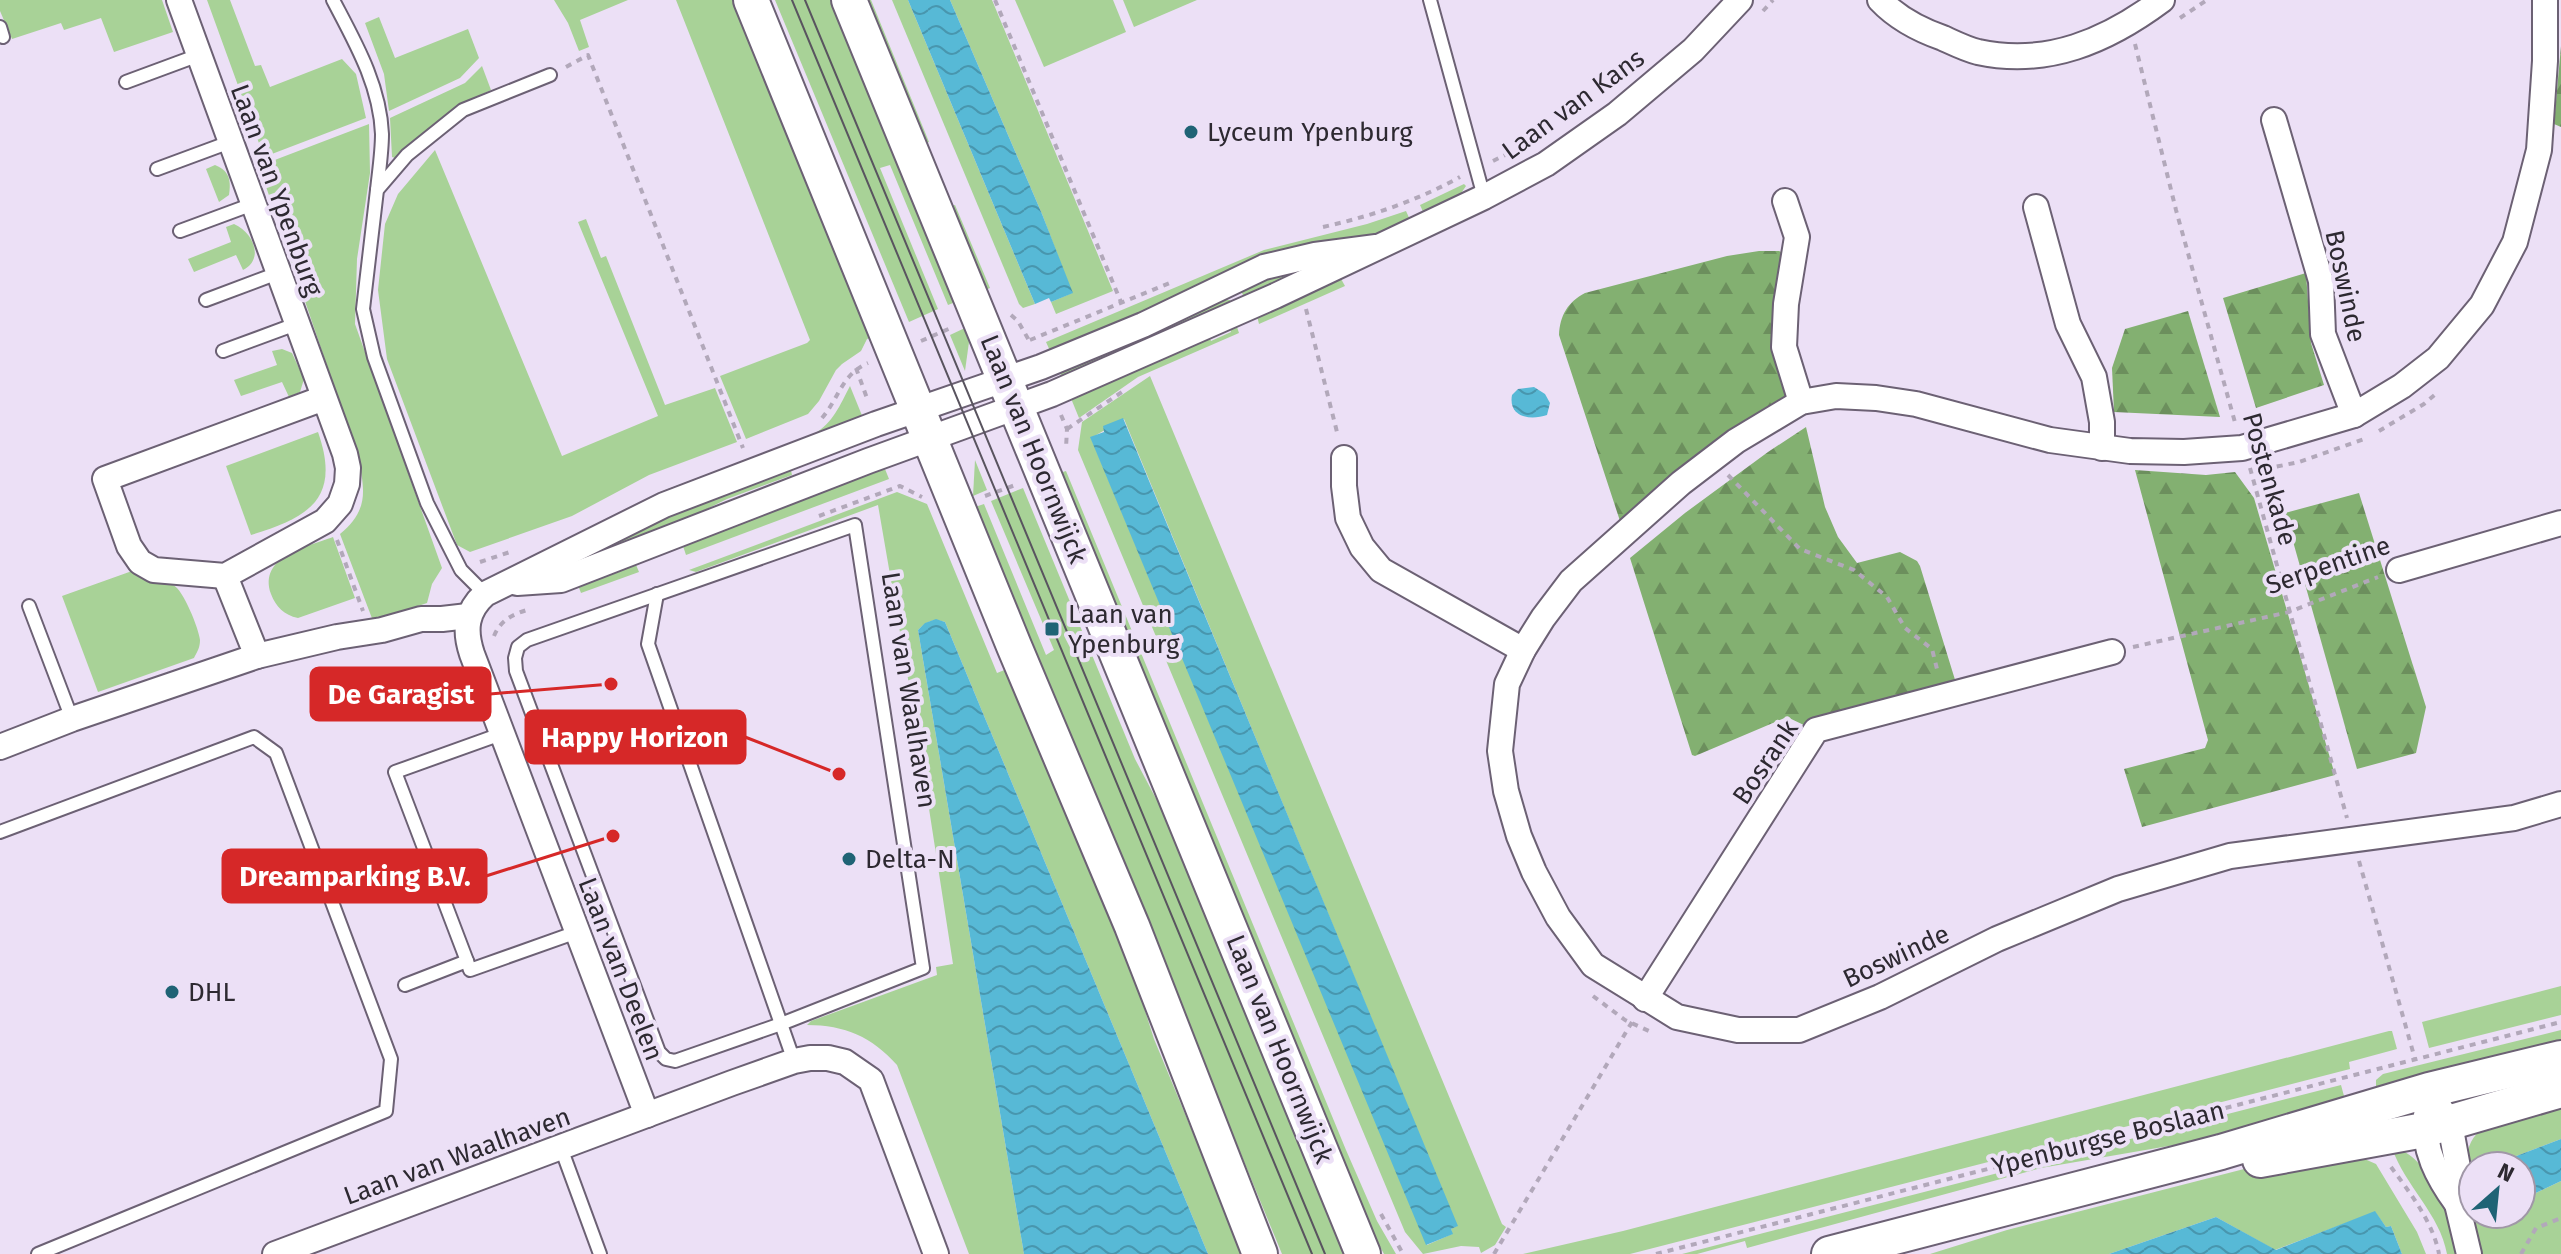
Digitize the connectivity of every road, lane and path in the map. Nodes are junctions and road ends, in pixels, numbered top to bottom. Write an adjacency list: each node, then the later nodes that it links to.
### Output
1 (179, 0): 12 (street, Laan van Ypenburg)
2 (333, 0): 21 (lane)
3 (751, 0): 34 (main road)
4 (849, 0): 31 (main road, Laan van Hoornwijck)
5 (995, 0): 29 (path)
6 (1430, 0): 20 (lane)
7 (1740, 0): 22 (street, Laan van Kans)
8 (1880, 0): 11 (street)
9 (2162, 0): 11 (street)
10 (2545, 0): 18 (street, Boswinde)
11 (2129, 24): 39 (path, Postenkade)
12 (199, 55): 14 (lane); 17 (street, Laan van Ypenburg)
13 (550, 75): 21 (lane); 44 (path)
14 (126, 82)
15 (2274, 120): 38 (street, Boswinde)
16 (1544, 133): 20 (path)
17 (230, 142): 19 (lane); 24 (street, Laan van Ypenburg)
18 (2550, 148): 38 (street, Boswinde)
19 (157, 169)
20 (1475, 169): 22 (lane)
21 (377, 190): 53 (lane)
22 (1484, 197): 35 (street, Laan van Kans)
23 (1785, 201): 37 (street)
24 (253, 204): 26 (lane); 27 (street, Laan van Ypenburg)
25 (2036, 207): 43 (street)
26 (180, 231)
27 (278, 273): 28 (lane); 32 (street, Laan van Ypenburg)
28 (206, 300)
29 (1121, 302)
30 (1306, 306): 46 (path)
31 (979, 317): 34 (path); 35 (main road, Laan van Hoornwijck)
32 (296, 324): 33 (lane); 36 (street, Laan van Ypenburg)
33 (223, 351)
34 (895, 351): 40 (main road)
35 (1011, 394): 40 (street, Laan van Kans); 47 (main road, Laan van Hoornwijck)
36 (324, 398): 49 (street, Laan van Ypenburg); 52 (street)
37 (1801, 402): 43 (street, Boswinde); 45 (street, Boswinde)
38 (2354, 415): 42 (street, Boswinde)
39 (2235, 424): 41 (path); 42 (path, Postenkade); 42 (path)
40 (924, 425): 48 (main road); 53 (street)
41 (2226, 425)
42 (2244, 436): 43 (street, Boswinde); 56 (path, Postenkade)
43 (2102, 448)
44 (746, 454)
45 (1715, 457): 59 (street, Boswinde); 62 (path)
46 (1344, 458): 59 (street)
47 (1044, 473): 48 (path); 94 (main road, Laan van Hoornwijck)
48 (958, 506): 93 (main road)
49 (329, 517): 52 (street); 58 (path)
50 (2561, 523): 51 (street, Serpentine)
51 (2399, 570): 56 (path, Serpentine)
52 (225, 576): 61 (street)
53 (485, 594): 57 (street)
54 (657, 594): 79 (lane); 79 (lane, Laan van Waalhaven); 79 (lane, Laan van Waalhaven)
55 (29, 606): 63 (lane)
56 (2289, 612): 60 (path, Serpentine); 68 (path, Postenkade)
57 (468, 616): 58 (street); 64 (street, Laan van Deelen)
58 (371, 632): 61 (street)
59 (1523, 650): 76 (street, Boswinde)
60 (2112, 652): 62 (street, Bosrank)
61 (257, 656): 63 (street)
62 (1944, 696): 76 (street, Bosrank)
63 (72, 719): 65 (street)
64 (501, 734): 72 (street, Laan van Deelen); 73 (lane)
65 (0, 747)
66 (2561, 804): 68 (street, Boswinde)
67 (0, 832): 89 (lane)
68 (2353, 838): 70 (path, Postenkade); 76 (street, Boswinde)
69 (2369, 861): 70 (path)
70 (2360, 862): 71 (path); 83 (path, Postenkade)
71 (2346, 864)
72 (577, 932): 73 (lane); 85 (street, Laan van Deelen)
73 (467, 961): 74 (lane)
74 (405, 985)
75 (1586, 990): 77 (path)
76 (1645, 999): 77 (path)
77 (1631, 1022): 80 (path); 95 (path)
78 (2561, 1022): 83 (path, Ypenburgse Boslaan)
79 (781, 1024): 82 (lane)
80 (1651, 1032)
81 (2561, 1058): 83 (main road, Ypenburgse Boslaan)
82 (794, 1061): 85 (street, Laan van Waalhaven); 92 (street, Laan van Waalhaven)
83 (2422, 1074): 86 (street); 96 (path, Ypenburgse Boslaan); 97 (main road, Ypenburgse Boslaan)
84 (2561, 1090): 86 (main road)
85 (647, 1115): 87 (street, Laan van Waalhaven)
86 (2437, 1127): 98 (main road); 99 (street)
87 (561, 1148): 90 (street, Laan van Waalhaven); 91 (lane)
88 (2561, 1218): 100 (path)
89 (38, 1254)
90 (275, 1254)
91 (600, 1254)
92 (936, 1254)
93 (1260, 1254)
94 (1363, 1254)
95 (1494, 1254)
96 (1656, 1254)
97 (1829, 1254)
98 (1916, 1254)
99 (2469, 1254)
100 (2521, 1254)

